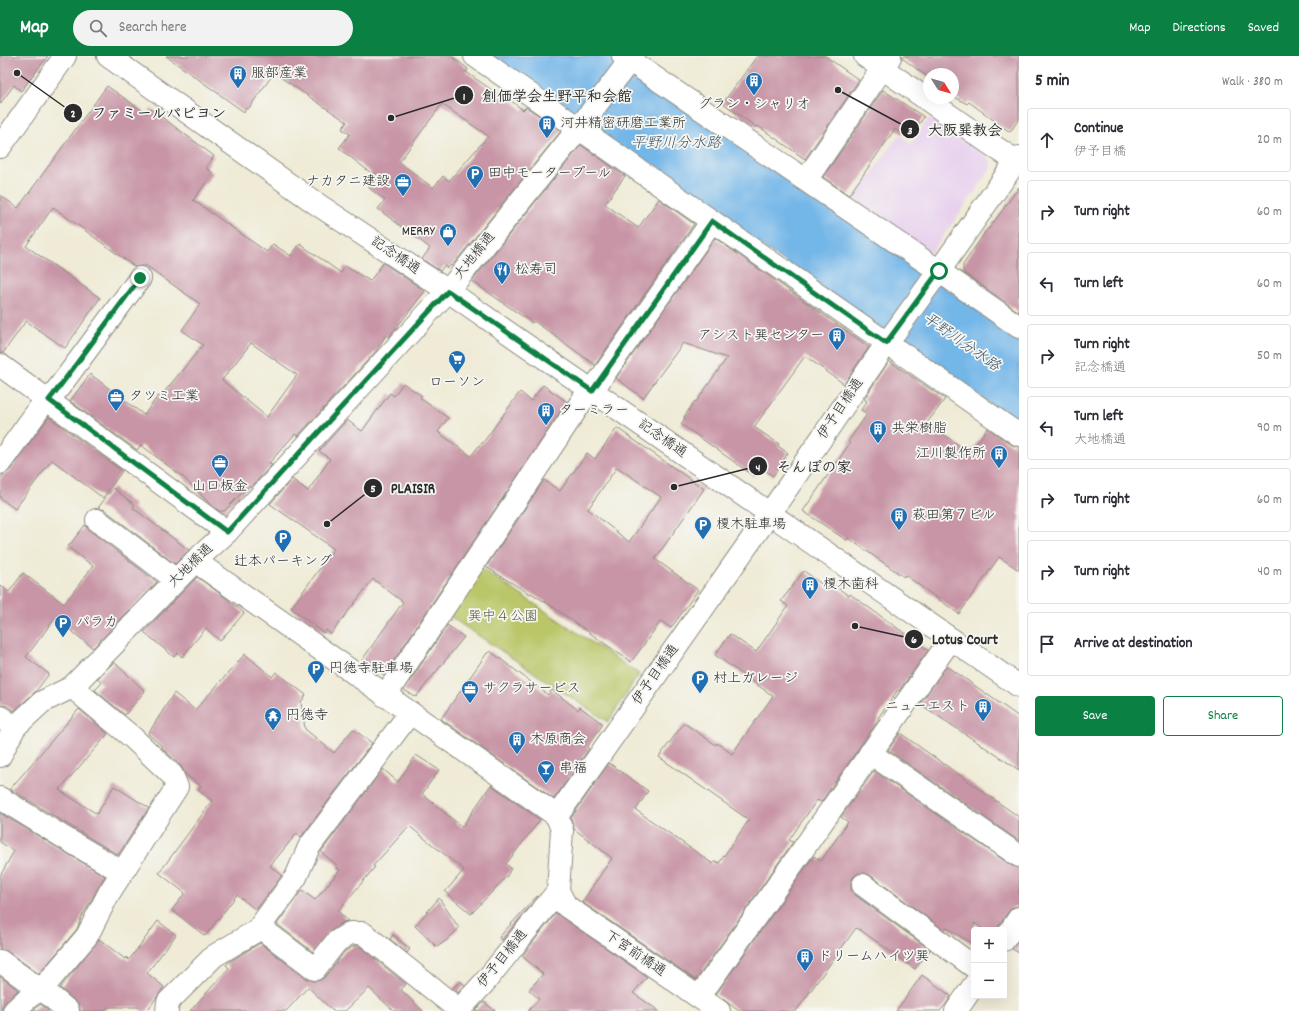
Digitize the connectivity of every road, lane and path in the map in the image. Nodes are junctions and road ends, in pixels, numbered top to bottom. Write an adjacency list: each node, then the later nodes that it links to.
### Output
1 (65, 56): 7 (street)
2 (108, 56): 13 (street, 記念橋通)
3 (475, 56): 6 (street)
4 (629, 58): 6 (street, 大地橋通); 9 (street)
5 (879, 60): 8 (street); 9 (street)
6 (579, 128): 10 (street); 13 (street, 大地橋通)
7 (0, 147)
8 (1018, 160): 11 (street)
9 (806, 180): 11 (street)
10 (712, 221): 15 (street); 17 (street)
11 (939, 271): 14 (street); 15 (street, 伊予目橋通)
12 (140, 278): 18 (street)
13 (448, 291): 17 (street, 記念橋通); 23 (street, 大地橋通)
14 (1019, 326)
15 (886, 343): 19 (street); 21 (street, 伊予目橋通)
16 (0, 365): 18 (street)
17 (591, 390): 21 (street, 記念橋通); 29 (street)
18 (48, 399): 20 (street); 23 (street)
19 (1019, 435)
20 (0, 463)
21 (770, 513): 26 (street, 記念橋通); 35 (street, 伊予目橋通)
22 (97, 520): 25 (street)
23 (227, 532): 24 (street, 大地橋通)
24 (195, 561): 25 (street, 大地橋通); 29 (street)
25 (176, 580): 27 (street, 大地橋通)
26 (951, 639): 28 (street, 記念橋通); 32 (street)
27 (72, 686): 31 (street, 大地橋通); 37 (street)
28 (1019, 686)
29 (385, 696): 30 (street)
30 (410, 713): 35 (street); 41 (street)
31 (8, 722): 33 (street, 大地橋通)
32 (870, 753): 36 (street); 47 (street)
33 (0, 756)
34 (0, 798): 37 (street)
35 (557, 816): 39 (street)
36 (1019, 856)
37 (122, 872): 45 (street)
38 (863, 885): 44 (street)
39 (558, 891): 47 (street, 下宮前橋通); 48 (street, 伊予目橋通)
40 (1019, 918): 42 (street)
41 (261, 928): 48 (street); 51 (street)
42 (1007, 936)
43 (0, 961): 45 (street)
44 (971, 965)
45 (42, 989): 49 (street); 50 (street)
46 (971, 989): 53 (street)
47 (699, 997): 52 (street, 下宮前橋通)
48 (459, 1010)
49 (14, 1011)
50 (68, 1011)
51 (167, 1011)
52 (719, 1011)
53 (956, 1011)

